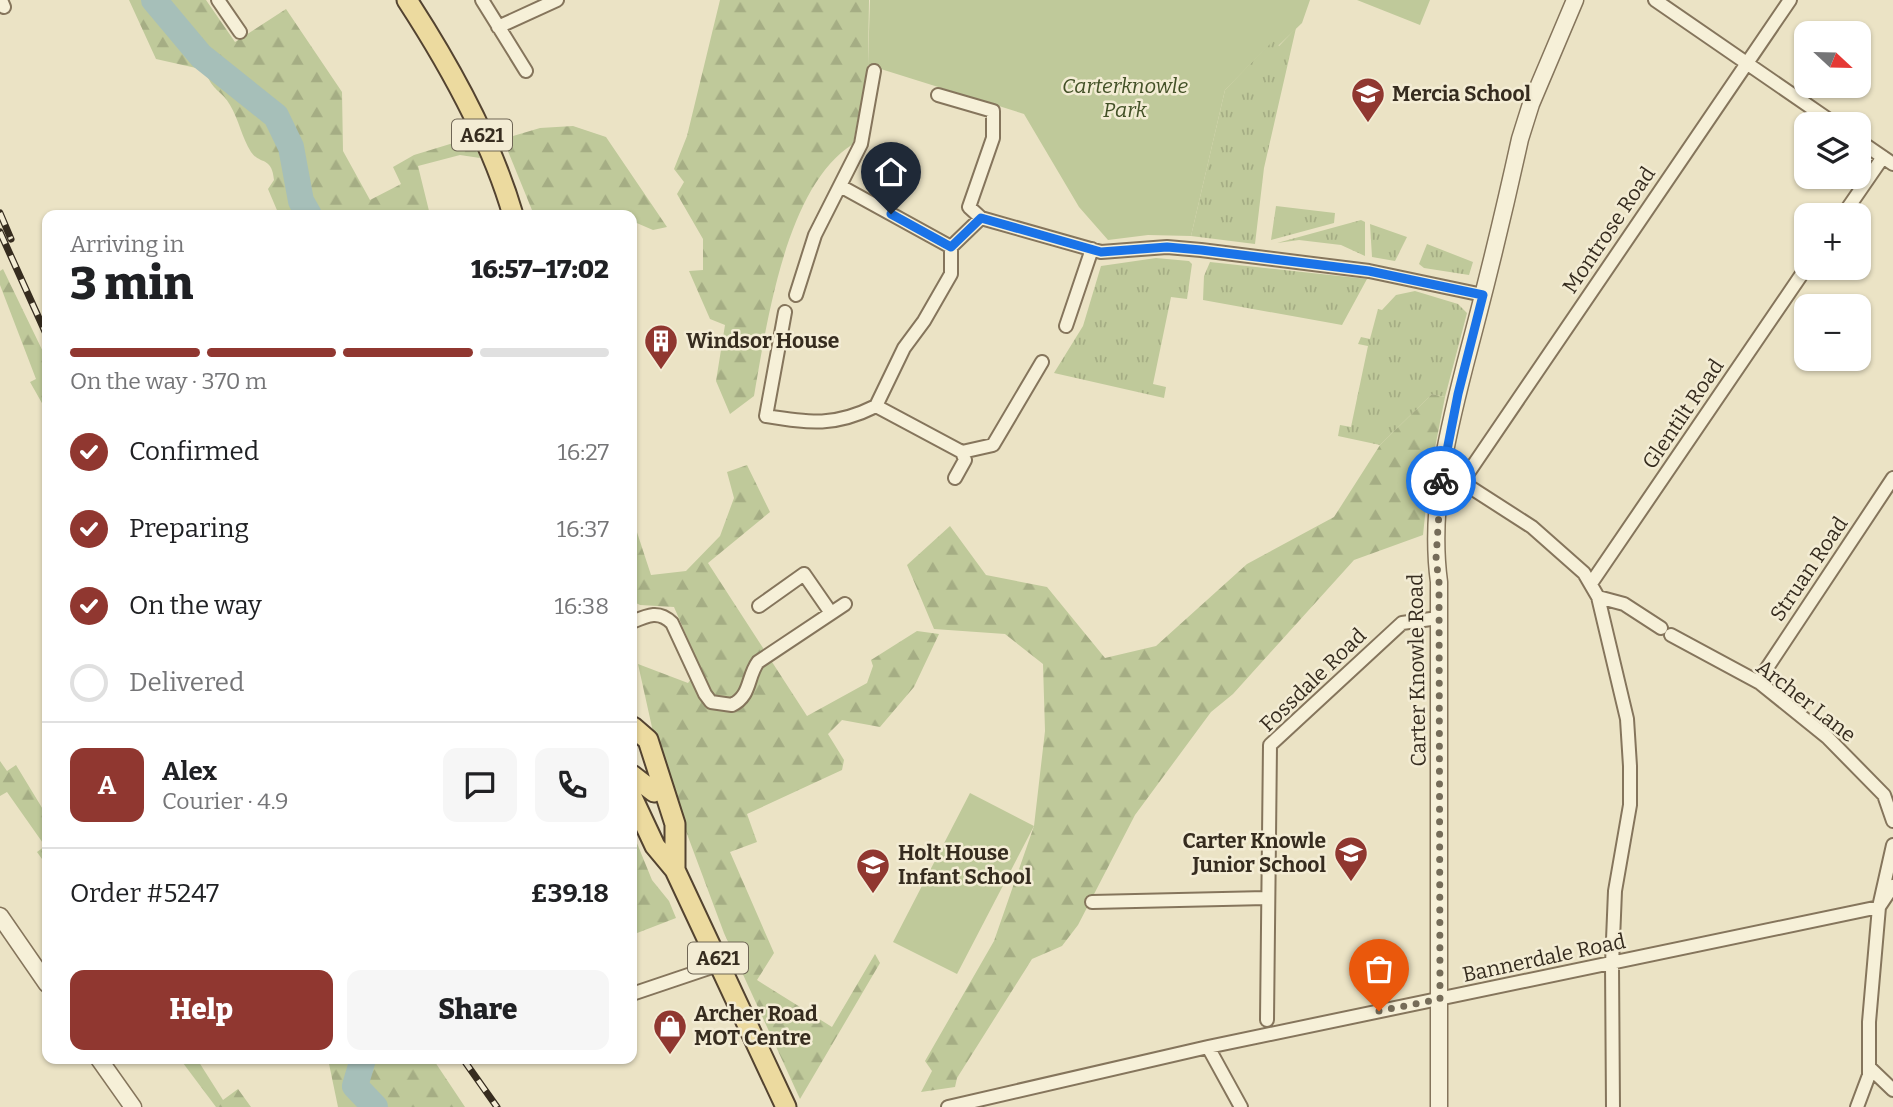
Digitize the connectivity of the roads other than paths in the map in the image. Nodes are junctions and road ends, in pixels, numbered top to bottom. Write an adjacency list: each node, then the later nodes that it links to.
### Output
1 (218, 0): 9 (street)
2 (407, 0): 19 (main road, A621)
3 (482, 0): 8 (street)
4 (557, 0): 8 (street)
5 (1575, 0): 24 (street, Carter Knowle Road)
6 (1656, 0): 10 (street)
7 (1790, 0): 10 (street, Montrose Road)
8 (498, 27): 11 (street)
9 (240, 32)
10 (1746, 62): 14 (street); 34 (street, Montrose Road)
11 (526, 71)
12 (874, 71): 17 (street)
13 (938, 95): 20 (street)
14 (1818, 112)
15 (1871, 150): 16 (street)
16 (1888, 161): 18 (street)
17 (842, 187): 21 (street); 25 (street)
18 (1853, 203)
19 (511, 210)
20 (981, 218): 21 (street); 22 (street)
21 (951, 247): 29 (street)
22 (1092, 249): 24 (street); 27 (street)
23 (1799, 280): 35 (street, Glentilt Road)
24 (1483, 295): 33 (street, Carter Knowle Road)
25 (796, 296)
26 (785, 313): 29 (street)
27 (1066, 327)
28 (1042, 362): 30 (street)
29 (876, 406): 30 (street)
30 (962, 452): 31 (street)
31 (955, 478)
32 (1893, 478): 42 (street, Struan Road)
33 (1441, 480): 34 (street); 40 (street, Carter Knowle Road)
34 (1462, 482): 35 (street)
35 (1592, 582): 36 (street)
36 (1598, 597): 42 (street, Archer Lane); 58 (street)
37 (845, 604): 39 (street)
38 (759, 606): 39 (street)
39 (831, 613): 41 (street)
40 (1438, 618): 53 (street, Fossdale Road); 61 (street, Carter Knowle Road)
41 (637, 620)
42 (1760, 683): 48 (street, Archer Lane)
43 (637, 730): 50 (main road, A621)
44 (637, 760): 46 (main road, A621)
45 (637, 779): 46 (main road)
46 (654, 792): 50 (main road, A621)
47 (637, 808): 51 (main road, A621)
48 (1893, 821)
49 (1893, 845): 55 (street)
50 (673, 848): 51 (main road, A621)
51 (675, 870): 57 (main road, A621)
52 (1893, 886): 55 (street)
53 (1266, 898): 54 (street); 62 (street, Fossdale Road)
54 (1092, 902)
55 (1879, 907): 58 (street, Bannerdale Road); 65 (street)
56 (0, 916): 59 (street)
57 (721, 964): 60 (street); 68 (main road, A621)
58 (1612, 964): 61 (street, Bannerdale Road); 72 (street)
59 (42, 977)
60 (637, 992)
61 (1440, 999): 63 (street, Bannerdale Road); 71 (street, Carter Knowle Road)
62 (1267, 1020)
63 (1208, 1046): 69 (street, Bannerdale Road); 70 (street)
64 (103, 1064): 67 (street)
65 (1870, 1068): 66 (street); 73 (street)
66 (1893, 1090)
67 (133, 1107)
68 (786, 1107)
69 (948, 1107)
70 (1241, 1107)
71 (1439, 1107)
72 (1613, 1107)
73 (1857, 1107)

